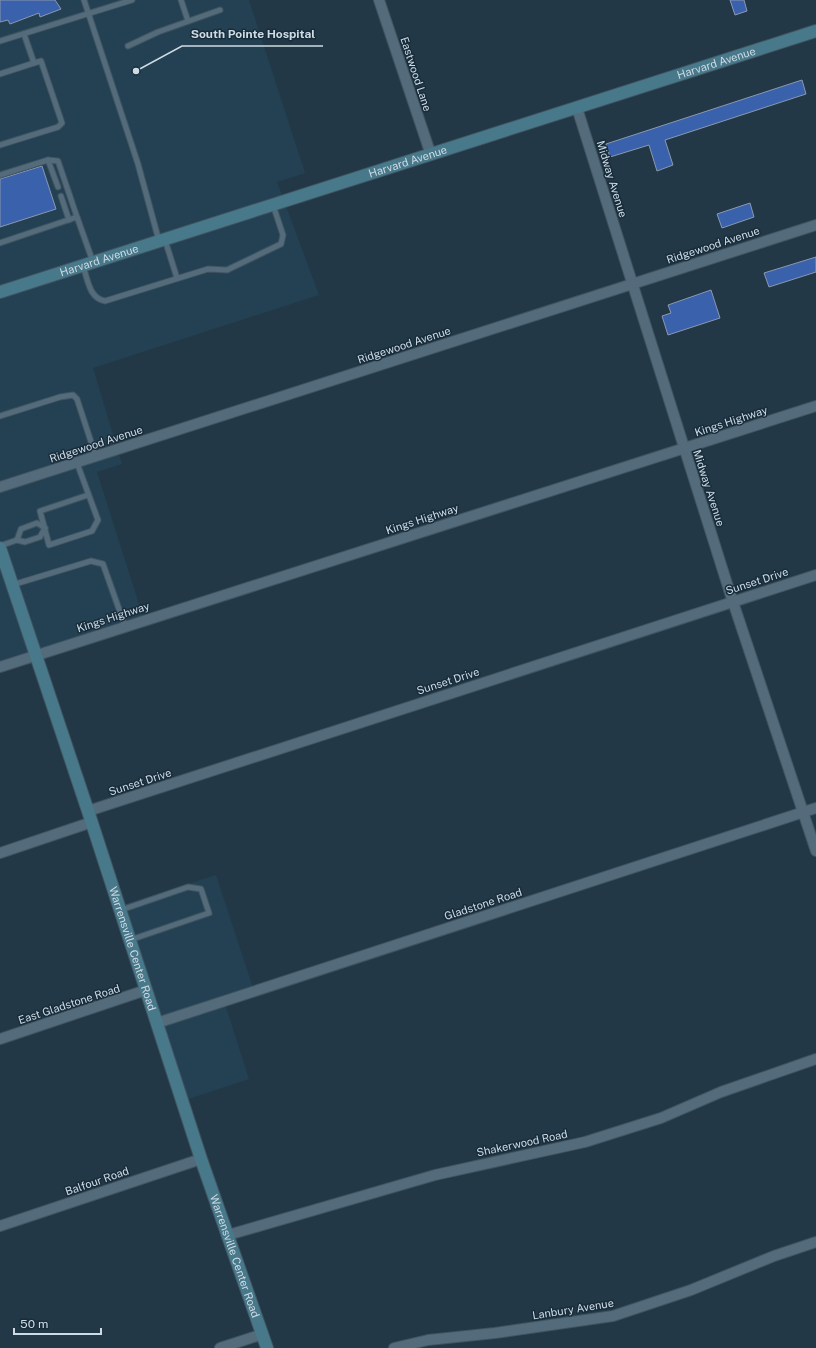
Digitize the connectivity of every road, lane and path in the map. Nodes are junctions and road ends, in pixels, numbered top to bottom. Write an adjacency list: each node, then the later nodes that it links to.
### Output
1 (84, 0): 6 (lane)
2 (132, 0): 6 (lane)
3 (181, 0): 7 (lane)
4 (379, 0): 16 (street, Eastwood Lane)
5 (220, 10): 7 (lane)
6 (88, 14): 9 (lane); 25 (lane)
7 (188, 21): 11 (lane)
8 (816, 31): 14 (main road, Harvard Avenue)
9 (24, 34): 10 (lane); 12 (lane)
10 (0, 41)
11 (128, 46)
12 (34, 63): 13 (lane); 15 (lane)
13 (0, 74)
14 (577, 108): 16 (main road, Harvard Avenue); 29 (street, Midway Avenue)
15 (0, 145)
16 (430, 155): 21 (main road, Harvard Avenue)
17 (48, 160): 18 (lane); 19 (lane); 22 (lane)
18 (0, 175)
19 (58, 187)
20 (61, 196): 23 (lane)
21 (273, 205): 25 (main road, Harvard Avenue); 28 (lane)
22 (77, 217): 23 (lane); 27 (lane)
23 (70, 220): 26 (lane)
24 (816, 225): 29 (street, Ridgewood Avenue)
25 (162, 241): 27 (main road, Harvard Avenue); 28 (lane)
26 (0, 243)
27 (88, 264): 28 (lane); 30 (main road, Harvard Avenue)
28 (177, 278)
29 (632, 284): 33 (street, Midway Avenue); 34 (street, Ridgewood Avenue)
30 (0, 292)
31 (816, 406): 33 (street, Kings Highway)
32 (0, 416): 34 (lane)
33 (684, 449): 43 (street, Midway Avenue); 44 (street, Kings Highway)
34 (96, 457): 35 (street, Ridgewood Avenue)
35 (77, 463): 36 (street, Ridgewood Avenue); 37 (lane)
36 (0, 487)
37 (88, 495): 38 (lane); 38 (lane)
38 (45, 528): 39 (lane); 39 (lane)
39 (17, 540): 40 (lane)
40 (0, 547): 42 (main road, Warrensville Center Road)
41 (816, 575): 43 (street, Sunset Drive)
42 (12, 585): 44 (lane); 45 (main road, Warrensville Center Road)
43 (733, 602): 48 (street, Midway Avenue); 49 (street, Sunset Drive)
44 (125, 626): 45 (street, Kings Highway)
45 (35, 655): 46 (street, Kings Highway); 49 (main road, Warrensville Center Road)
46 (0, 667)
47 (816, 808): 48 (street, Gladstone Road)
48 (803, 812): 50 (street, Midway Avenue); 55 (street, Gladstone Road)
49 (90, 817): 51 (street, Sunset Drive); 52 (main road, Warrensville Center Road)
50 (816, 851)
51 (0, 853)
52 (120, 910): 53 (main road, Warrensville Center Road); 53 (lane)
53 (130, 940): 54 (main road, Warrensville Center Road)
54 (146, 990): 55 (main road, Warrensville Center Road); 56 (street, East Gladstone Road)
55 (157, 1023): 58 (main road, Warrensville Center Road)
56 (0, 1039)
57 (816, 1059): 60 (street, Shakerwood Road)
58 (201, 1159): 59 (street, Balfour Road); 60 (main road, Warrensville Center Road)
59 (0, 1226)
60 (228, 1235): 62 (main road, Warrensville Center Road)
61 (816, 1242): 65 (street, Lanbury Avenue)
62 (263, 1334): 63 (street); 64 (main road, Warrensville Center Road)
63 (220, 1348)
64 (268, 1348)
65 (394, 1348)

